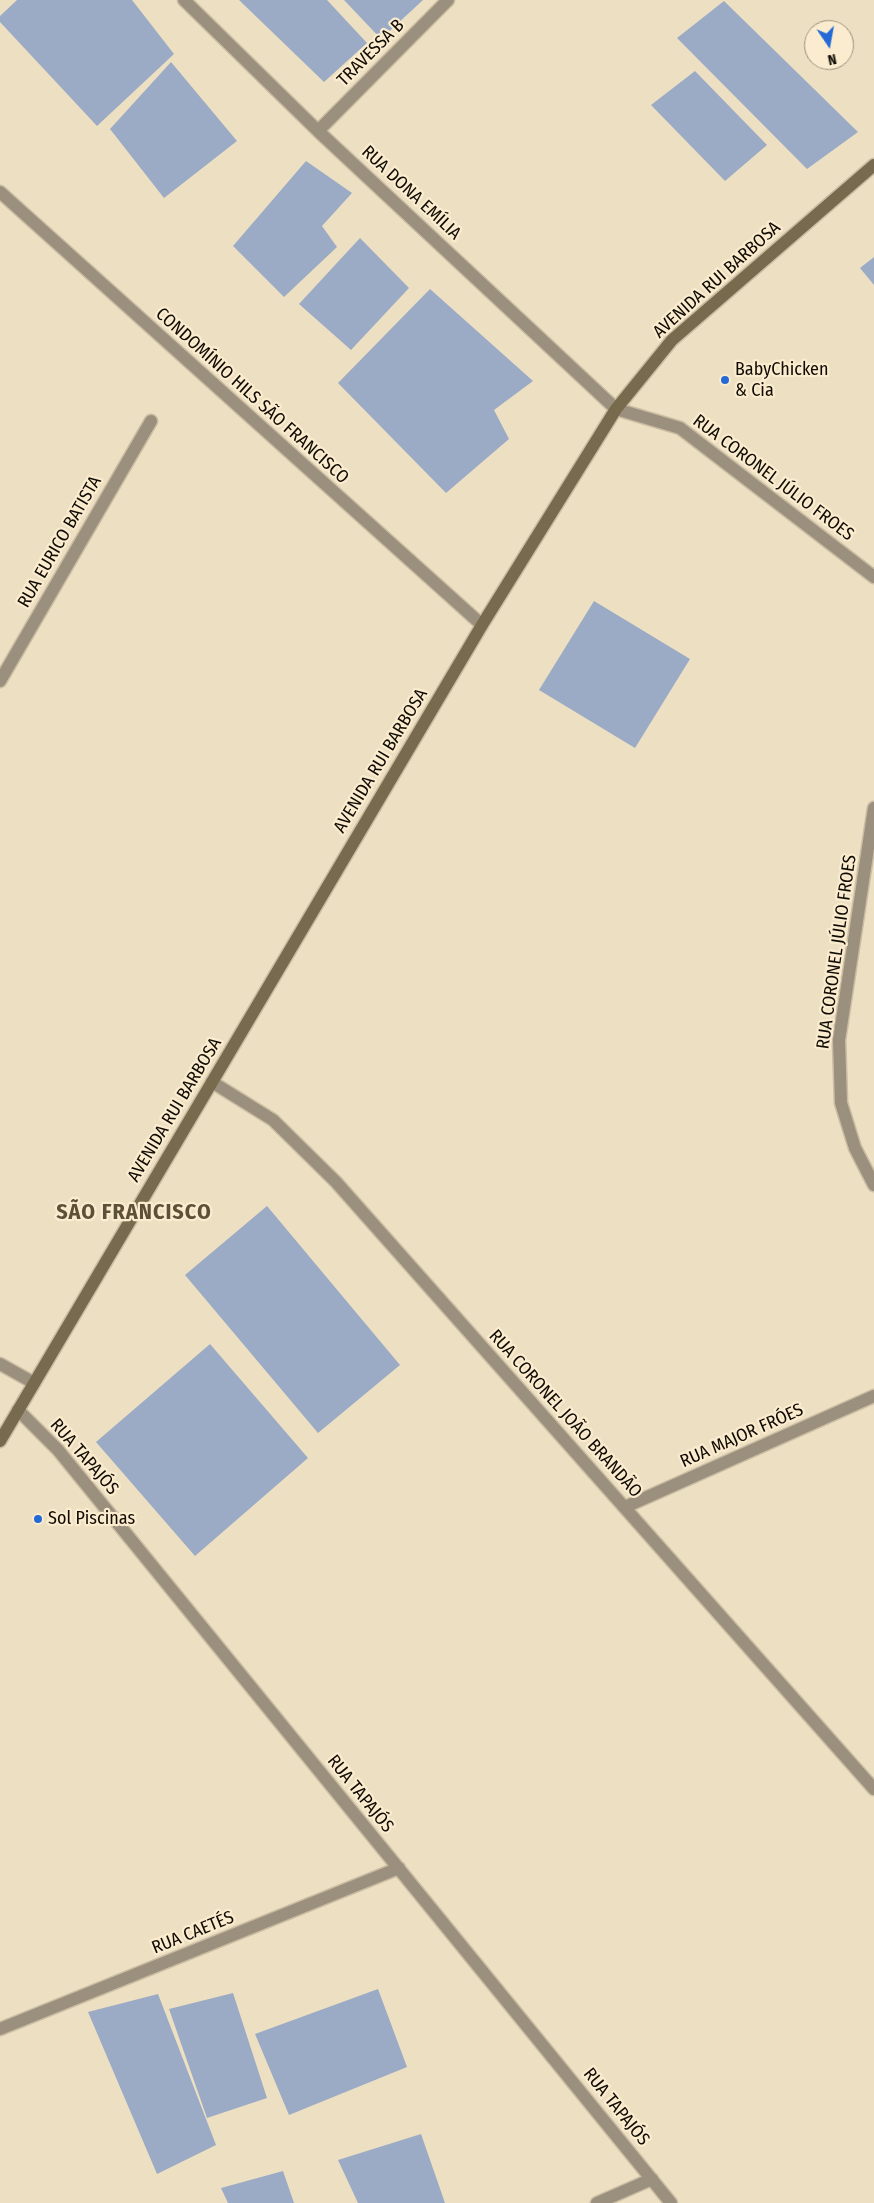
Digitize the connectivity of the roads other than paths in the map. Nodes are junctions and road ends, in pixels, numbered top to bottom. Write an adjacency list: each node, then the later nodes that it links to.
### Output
1 (184, 0): 3 (street, RUA DONA EMÍLIA)
2 (448, 0): 3 (street, TRAVESSA B)
3 (318, 131): 6 (street, RUA DONA EMÍLIA)
4 (874, 165): 6 (main road, AVENIDA RUI BARBOSA)
5 (0, 192): 9 (street, CONDOMÍNIO HILS SÃO FRANCISCO)
6 (616, 409): 8 (street, RUA CORONEL JÚLIO FROES); 9 (main road, AVENIDA RUI BARBOSA)
7 (151, 421): 10 (street, RUA EURICO BATISTA)
8 (874, 578)
9 (482, 625): 12 (main road, AVENIDA RUI BARBOSA)
10 (0, 681)
11 (874, 808): 13 (street, RUA CORONEL JÚLIO FROES)
12 (212, 1082): 15 (main road, AVENIDA RUI BARBOSA); 19 (street, RUA CORONEL JOÃO BRANDÃO)
13 (874, 1185)
14 (0, 1364): 15 (street)
15 (34, 1383): 17 (main road, AVENIDA RUI BARBOSA)
16 (874, 1396): 19 (street, RUA MAJOR FRÓES)
17 (18, 1410): 18 (main road, AVENIDA RUI BARBOSA); 21 (street, RUA TAPAJÓS)
18 (0, 1441)
19 (625, 1508): 20 (street, RUA CORONEL JOÃO BRANDÃO)
20 (874, 1789)
21 (398, 1868): 22 (street, RUA CAETÉS); 23 (street, RUA TAPAJÓS)
22 (0, 2029)
23 (652, 2179): 24 (street); 25 (street, RUA TAPAJÓS)
24 (597, 2203)
25 (671, 2203)

